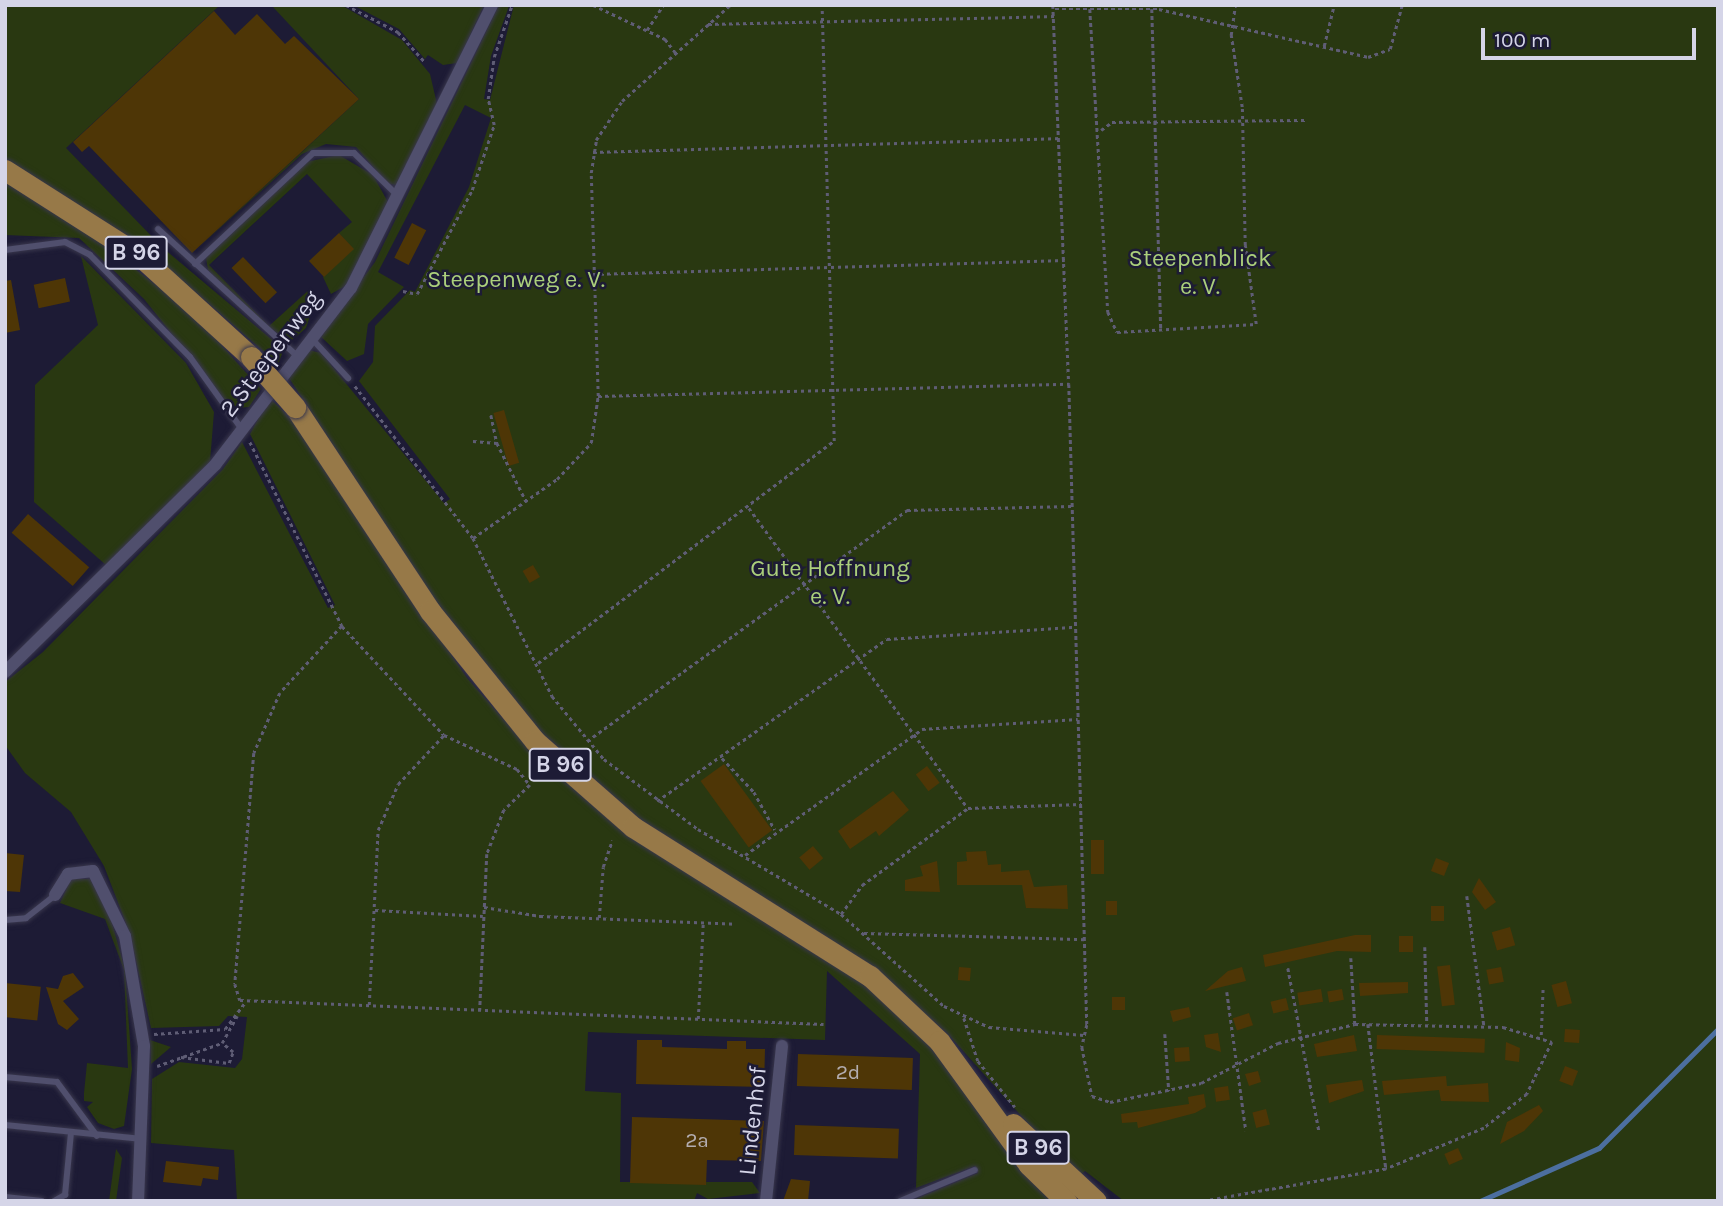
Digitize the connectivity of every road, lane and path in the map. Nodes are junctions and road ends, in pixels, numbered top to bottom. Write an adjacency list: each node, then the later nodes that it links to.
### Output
1 (346, 5): 23 (path)
2 (492, 5): 32 (street, 2.Steepenweg)
3 (512, 5): 39 (path)
4 (593, 5): 20 (path)
5 (663, 5): 20 (path)
6 (730, 5): 18 (path)
7 (822, 5): 17 (path)
8 (1235, 5): 19 (path)
9 (1334, 5): 21 (path)
10 (1402, 5): 21 (path)
11 (1054, 7): 12 (path); 16 (path)
12 (1079, 7): 14 (path)
13 (1138, 7): 14 (path); 15 (path)
14 (1090, 9): 27 (path)
15 (1152, 9): 19 (path); 26 (path)
16 (1056, 16): 17 (path); 28 (path)
17 (822, 23): 18 (path); 29 (path)
18 (708, 24): 22 (path)
19 (1232, 25): 21 (path); 24 (path)
20 (647, 30): 22 (path)
21 (1324, 46)
22 (676, 53): 30 (path)
23 (424, 61)
24 (1242, 119): 25 (path); 26 (path); 40 (path)
25 (1306, 120)
26 (1157, 121): 27 (path); 40 (path)
27 (1101, 130): 40 (path)
28 (1062, 138): 29 (path); 35 (path)
29 (825, 144): 30 (path); 37 (path)
30 (593, 152): 38 (path)
31 (5, 170): 115 (main road, B 96, bridge)
32 (400, 197): 36 (lane); 41 (street, 2.Steepenweg)
33 (158, 229): 36 (lane)
34 (5, 250): 48 (lane)
35 (1066, 260): 37 (path); 44 (path)
36 (195, 264): 42 (lane)
37 (830, 267): 38 (path); 45 (path)
38 (593, 274): 46 (path)
39 (403, 291)
40 (1161, 329)
41 (309, 336): 42 (street, 2.Steepenweg); 43 (lane)
42 (295, 354): 48 (street, 2.Steepenweg)
43 (348, 378): 54 (path)
44 (1069, 384): 45 (path); 52 (path)
45 (834, 389): 46 (path); 53 (path)
46 (598, 396): 51 (path)
47 (491, 415): 50 (path)
48 (241, 428): 56 (path); 60 (street, 2.Steepenweg)
49 (473, 441): 50 (path)
50 (496, 443): 51 (path)
51 (526, 501): 54 (path)
52 (1072, 506): 55 (path); 57 (path)
53 (748, 508): 55 (path); 59 (path)
54 (473, 538): 59 (path)
55 (805, 583): 58 (path); 64 (path)
56 (342, 626): 63 (path); 89 (path)
57 (1074, 627): 58 (path); 61 (path)
58 (858, 659): 62 (path); 65 (path)
59 (538, 663): 64 (path)
60 (5, 673)
61 (1079, 719): 62 (path); 67 (path)
62 (914, 733): 68 (path); 69 (path)
63 (444, 735): 74 (path); 75 (path)
64 (587, 742): 66 (path)
65 (721, 757): 66 (path); 69 (path)
66 (657, 801): 71 (path)
67 (1081, 804): 68 (path); 83 (path)
68 (968, 808): 76 (path)
69 (775, 830): 71 (path)
70 (612, 841): 78 (path)
71 (745, 855): 76 (path)
72 (55, 895): 79 (lane); 103 (street)
73 (1467, 896): 100 (path)
74 (484, 907): 77 (path); 78 (path)
75 (374, 910): 77 (path); 90 (path)
76 (841, 914): 82 (path)
77 (483, 916): 91 (path)
78 (599, 918): 80 (path)
79 (5, 920)
80 (703, 922): 81 (path); 94 (path)
81 (736, 924)
82 (864, 932): 83 (path); 93 (path)
83 (1085, 939): 104 (path)
84 (1425, 947): 99 (path)
85 (1351, 958): 97 (path)
86 (1288, 968): 107 (path)
87 (1543, 986): 105 (path)
88 (1227, 992): 111 (path)
89 (245, 1002): 90 (path); 92 (path)
90 (369, 1005): 91 (path)
91 (480, 1010): 94 (path)
92 (237, 1016): 103 (path); 108 (path)
93 (965, 1017): 104 (path); 106 (path)
94 (698, 1019): 95 (path)
95 (782, 1022): 96 (path); 101 (path)
96 (824, 1024)
97 (1355, 1024): 98 (path); 107 (path)
98 (1368, 1024): 99 (path); 122 (path)
99 (1427, 1024): 100 (path)
100 (1484, 1026): 105 (path)
101 (782, 1030)
102 (1165, 1034): 114 (path)
103 (144, 1035): 113 (street)
104 (1084, 1035): 114 (path)
105 (1541, 1035): 122 (path)
106 (974, 1036)
107 (1298, 1037): 111 (path); 118 (path)
108 (222, 1043): 110 (path); 110 (path)
109 (782, 1046): 128 (street, Lindenhof)
110 (177, 1057): 113 (path)
111 (1237, 1067): 114 (path); 117 (path)
112 (5, 1077): 120 (lane)
113 (145, 1078): 121 (street)
114 (1170, 1091)
115 (982, 1094): 130 (main road, B 96); 131 (main road, B 96)
116 (5, 1125): 119 (lane)
117 (1246, 1131)
118 (1319, 1131)
119 (71, 1133): 120 (lane); 126 (lane)
120 (97, 1136): 121 (lane)
121 (142, 1139): 127 (street)
122 (1386, 1168): 132 (path)
123 (975, 1170): 129 (lane)
124 (5, 1197): 125 (lane)
125 (42, 1201)
126 (54, 1201)
127 (138, 1201)
128 (766, 1201)
129 (900, 1201)
130 (1066, 1201)
131 (1096, 1201)
132 (1205, 1201)

